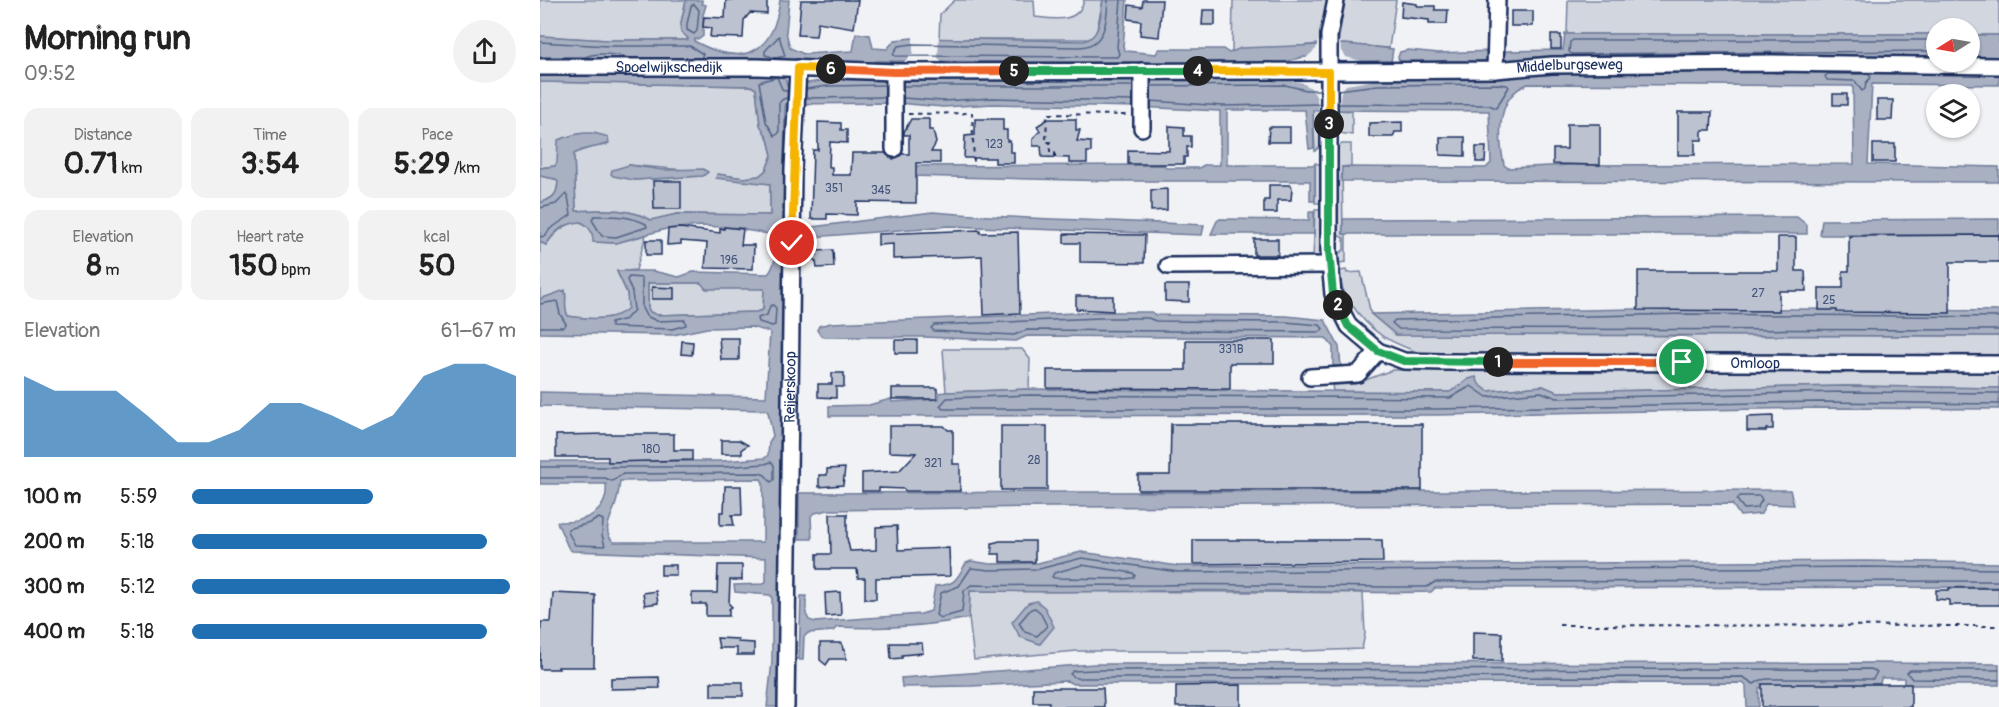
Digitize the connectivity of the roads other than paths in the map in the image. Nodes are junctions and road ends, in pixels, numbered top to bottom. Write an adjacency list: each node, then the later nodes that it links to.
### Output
1 (1336, 0): 7 (street, Omloop)
2 (1497, 0): 5 (street)
3 (1999, 66): 5 (street, Middelburgseweg)
4 (540, 67): 8 (street, Spoelwijkschedijk)
5 (1495, 70): 7 (street, Middelburgseweg)
6 (1142, 71): 7 (street, Middelburgseweg); 9 (street, Middelburgseweg); 10 (street)
7 (1329, 71): 12 (street, Omloop)
8 (797, 74): 9 (street, Middelburgseweg); 17 (street, Reijerskoop)
9 (894, 75): 11 (street)
10 (1142, 118)
11 (894, 149)
12 (1330, 265): 13 (street); 14 (street, Omloop)
13 (1168, 266)
14 (1378, 351): 15 (street, Omloop); 16 (street)
15 (1999, 364)
16 (1310, 377)
17 (786, 707)

